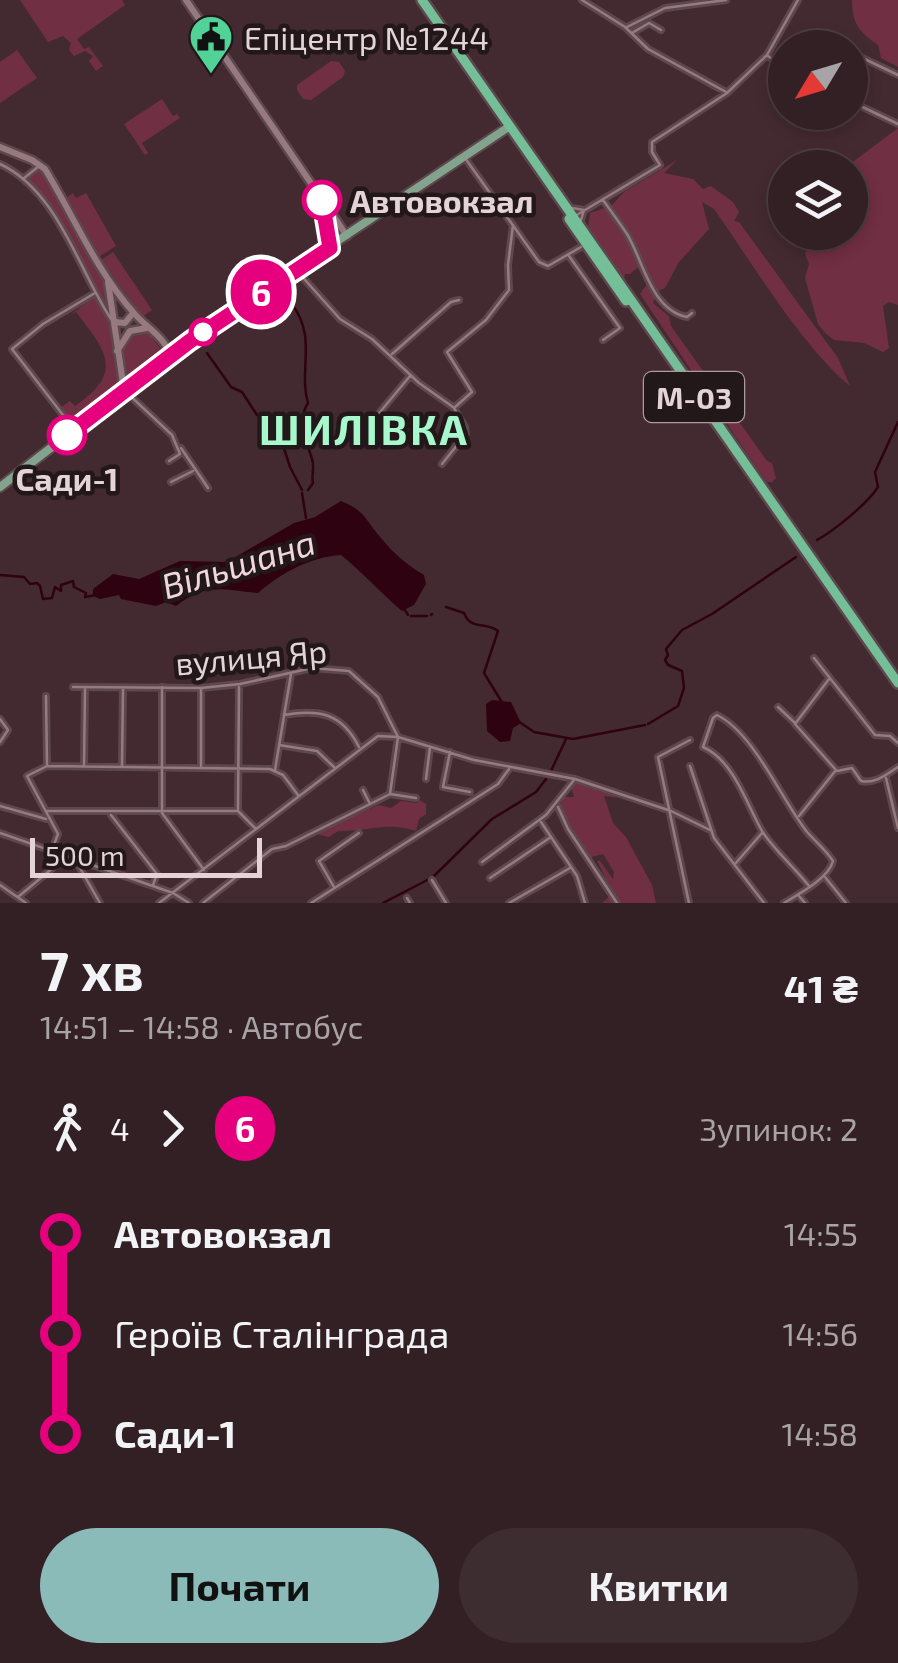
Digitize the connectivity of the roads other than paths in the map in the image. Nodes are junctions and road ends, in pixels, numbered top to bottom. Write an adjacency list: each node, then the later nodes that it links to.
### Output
1 (186, 0): 26 (main road)
2 (422, 0): 19 (highway, М-03)
3 (582, 0): 8 (street)
4 (664, 0): 9 (street)
5 (726, 0): 9 (street)
6 (798, 0): 13 (street)
7 (598, 2): 8 (street)
8 (596, 8): 10 (street)
9 (662, 8): 10 (street)
10 (625, 28): 12 (street)
11 (660, 30): 12 (street)
12 (631, 34): 16 (street)
13 (767, 53): 16 (street)
14 (868, 61): 15 (street)
15 (898, 75)
16 (727, 93): 25 (street)
17 (868, 110): 18 (street)
18 (898, 124)
19 (510, 126): 21 (main road); 27 (highway, М-03)
20 (0, 147): 23 (main road)
21 (464, 156): 28 (street); 30 (main road)
22 (0, 164): 24 (street)
23 (40, 165): 24 (street); 34 (main road)
24 (23, 179): 35 (street)
25 (602, 198): 29 (street); 38 (street)
26 (322, 200): 30 (main road); 31 (main road)
27 (564, 206): 29 (highway, М-03); 29 (street)
28 (513, 225): 32 (street); 47 (street)
29 (583, 235): 32 (street); 60 (highway, М-03); 67 (highway, М-03)
30 (346, 236): 31 (main road)
31 (330, 248): 33 (main road)
32 (568, 255): 41 (street)
33 (296, 270): 43 (street); 44 (main road)
34 (108, 280): 37 (main road); 39 (main road)
35 (95, 293): 39 (street); 48 (street)
36 (459, 300): 43 (street)
37 (133, 313): 39 (main road); 40 (main road)
38 (692, 313)
39 (113, 321): 42 (main road)
40 (148, 328): 42 (main road); 44 (main road)
41 (603, 340)
42 (116, 354): 46 (main road)
43 (390, 355): 45 (street)
44 (169, 356): 46 (main road)
45 (411, 375): 47 (street); 49 (street)
46 (124, 390): 48 (main road); 50 (street)
47 (454, 408): 52 (street)
48 (74, 429): 55 (main road)
49 (356, 441)
50 (179, 447): 51 (street); 53 (street)
51 (169, 461)
52 (442, 464)
53 (194, 470): 54 (street); 56 (street)
54 (170, 482)
55 (0, 487)
56 (208, 488)
57 (814, 658): 59 (street)
58 (291, 672): 61 (street, вулиця Яр); 70 (street); 73 (street, вулиця Яр)
59 (829, 679): 72 (street); 76 (street)
60 (898, 682)
61 (240, 684): 66 (street, вулиця Яр); 88 (street)
62 (73, 687): 63 (street, вулиця Яр)
63 (85, 687): 64 (street, вулиця Яр); 82 (street)
64 (123, 688): 65 (street, вулиця Яр); 84 (street)
65 (162, 688): 66 (street, вулиця Яр); 85 (street)
66 (201, 688): 86 (street)
67 (898, 692)
68 (46, 696): 81 (street)
69 (778, 707): 72 (street)
70 (284, 715): 77 (street); 79 (street, вулиця Яр)
71 (0, 719): 75 (street)
72 (795, 723): 92 (street)
73 (398, 737): 78 (street); 79 (street); 98 (street)
74 (690, 740): 106 (street)
75 (0, 742)
76 (898, 742)
77 (279, 745): 89 (street); 91 (street)
78 (430, 746): 80 (street); 94 (street)
79 (360, 749): 89 (street)
80 (450, 752): 90 (street); 97 (street)
81 (47, 766): 82 (street); 104 (street)
82 (84, 766): 84 (street)
83 (690, 766): 114 (street)
84 (122, 767): 85 (street)
85 (162, 767): 86 (street); 108 (street)
86 (201, 767): 88 (street)
87 (898, 767): 93 (street)
88 (238, 768): 91 (street); 105 (street)
89 (335, 768): 99 (street)
90 (510, 768): 95 (street); 132 (street)
91 (275, 770): 99 (street)
92 (836, 771): 93 (street); 109 (street)
93 (887, 776): 112 (street)
94 (426, 779)
95 (574, 779): 102 (street); 106 (street)
96 (363, 790): 101 (street)
97 (470, 792)
98 (390, 794): 100 (street); 101 (street)
99 (299, 796): 113 (street)
100 (416, 798)
101 (370, 804): 140 (street)
102 (557, 804): 111 (street); 145 (street)
103 (0, 806): 110 (street)
104 (44, 811): 107 (street); 110 (street)
105 (238, 811): 108 (street); 113 (street)
106 (671, 811): 114 (street); 146 (street)
107 (110, 813): 108 (street); 130 (street)
108 (162, 813): 125 (street)
109 (797, 817): 115 (street); 126 (street)
110 (48, 818): 119 (street)
111 (540, 820): 118 (street); 122 (street)
112 (898, 828)
113 (257, 830): 125 (street)
114 (712, 831): 123 (street)
115 (762, 831): 123 (street); 131 (street)
116 (0, 833): 119 (street)
117 (359, 833): 132 (street)
118 (551, 836): 124 (street); 127 (street)
119 (52, 850): 120 (street)
120 (68, 856): 121 (street); 135 (street)
121 (74, 858): 130 (street); 137 (street)
122 (482, 862)
123 (734, 864): 147 (street)
124 (571, 867): 143 (street); 144 (street)
125 (205, 871): 133 (street)
126 (823, 874): 131 (street); 150 (street)
127 (490, 878)
128 (432, 880): 142 (street)
129 (0, 885): 135 (street)
130 (152, 886): 133 (street)
131 (809, 886): 134 (street)
132 (334, 888): 141 (street)
133 (173, 893): 138 (street); 139 (street)
134 (798, 895): 148 (street); 149 (street)
135 (18, 897): 136 (street)
136 (26, 903)
137 (100, 903)
138 (160, 903)
139 (188, 903)
140 (202, 903)
141 (312, 903)
142 (446, 903)
143 (508, 903)
144 (585, 903)
145 (617, 903)
146 (689, 903)
147 (764, 903)
148 (784, 903)
149 (805, 903)
150 (846, 903)

